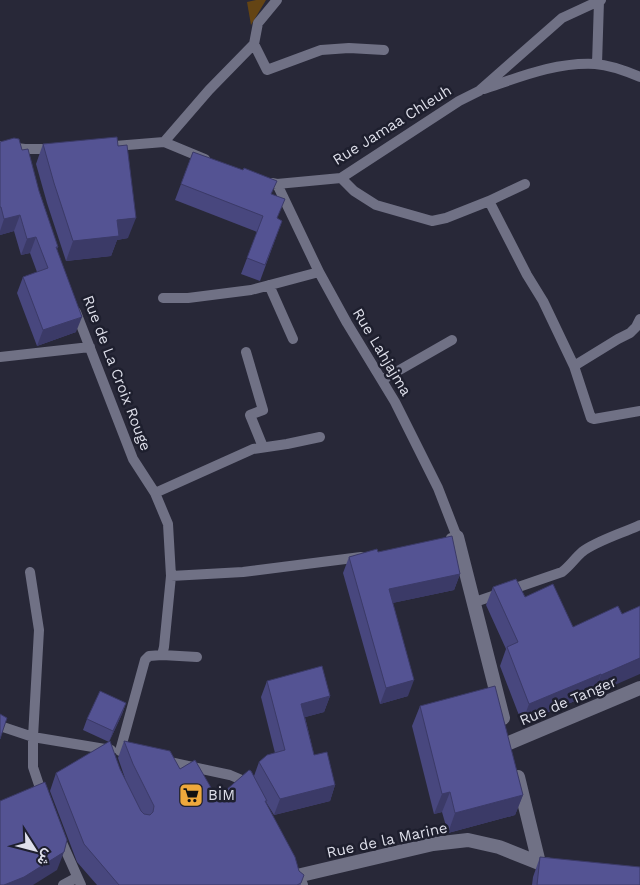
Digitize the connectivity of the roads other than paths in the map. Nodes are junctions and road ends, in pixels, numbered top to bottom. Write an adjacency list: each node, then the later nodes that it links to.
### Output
1 (277, 0): 3 (lane)
2 (600, 1): 5 (lane); 7 (lane, Rue Jamaa Chleuh)
3 (254, 44): 4 (lane); 8 (lane)
4 (384, 50)
5 (597, 64): 6 (lane); 7 (lane)
6 (640, 77)
7 (479, 91): 13 (lane, Rue Jamaa Chleuh)
8 (164, 142): 10 (lane); 12 (lane)
9 (0, 146): 11 (lane)
10 (105, 147)
11 (61, 149)
12 (213, 162)
13 (342, 178): 15 (lane, Rue Jamaa Chleuh); 17 (lane)
14 (263, 182): 15 (lane, Rue Jamaa Chleuh)
15 (277, 184): 18 (lane, Rue Lahjajma)
16 (526, 184): 17 (lane)
17 (489, 201): 28 (lane)
18 (319, 272): 19 (lane); 29 (lane, Rue Lahjajma)
19 (269, 285): 20 (lane); 23 (lane)
20 (163, 298)
21 (74, 306): 25 (lane, Rue de La Croix Rouge)
22 (640, 319): 28 (lane)
23 (293, 340)
24 (452, 340): 29 (lane)
25 (90, 347): 27 (lane); 33 (lane, Rue de La Croix Rouge)
26 (246, 352): 32 (lane)
27 (0, 357)
28 (574, 366): 30 (lane)
29 (382, 380): 35 (lane, Rue Lahjajma)
30 (640, 411)
31 (320, 437): 32 (lane)
32 (263, 447): 33 (lane)
33 (155, 493): 39 (lane, Rue de La Croix Rouge)
34 (640, 525): 40 (lane)
35 (456, 537): 36 (lane); 40 (street)
36 (438, 541)
37 (367, 556): 39 (lane)
38 (30, 572): 45 (lane)
39 (171, 576): 41 (lane, Rue de La Croix Rouge)
40 (474, 602): 46 (street)
41 (162, 655): 42 (lane); 45 (lane)
42 (197, 657)
43 (640, 688): 46 (street, Rue de Tanger)
44 (0, 726): 45 (lane)
45 (33, 737): 49 (lane)
46 (512, 753): 51 (street)
47 (158, 760): 48 (lane)
48 (255, 793)
49 (48, 808)
50 (55, 826): 54 (lane)
51 (539, 863): 52 (street, Rue de la Marine); 53 (street, Rue de la Marine)
52 (564, 867)
53 (297, 876)
54 (78, 882): 55 (lane)
55 (63, 885)

